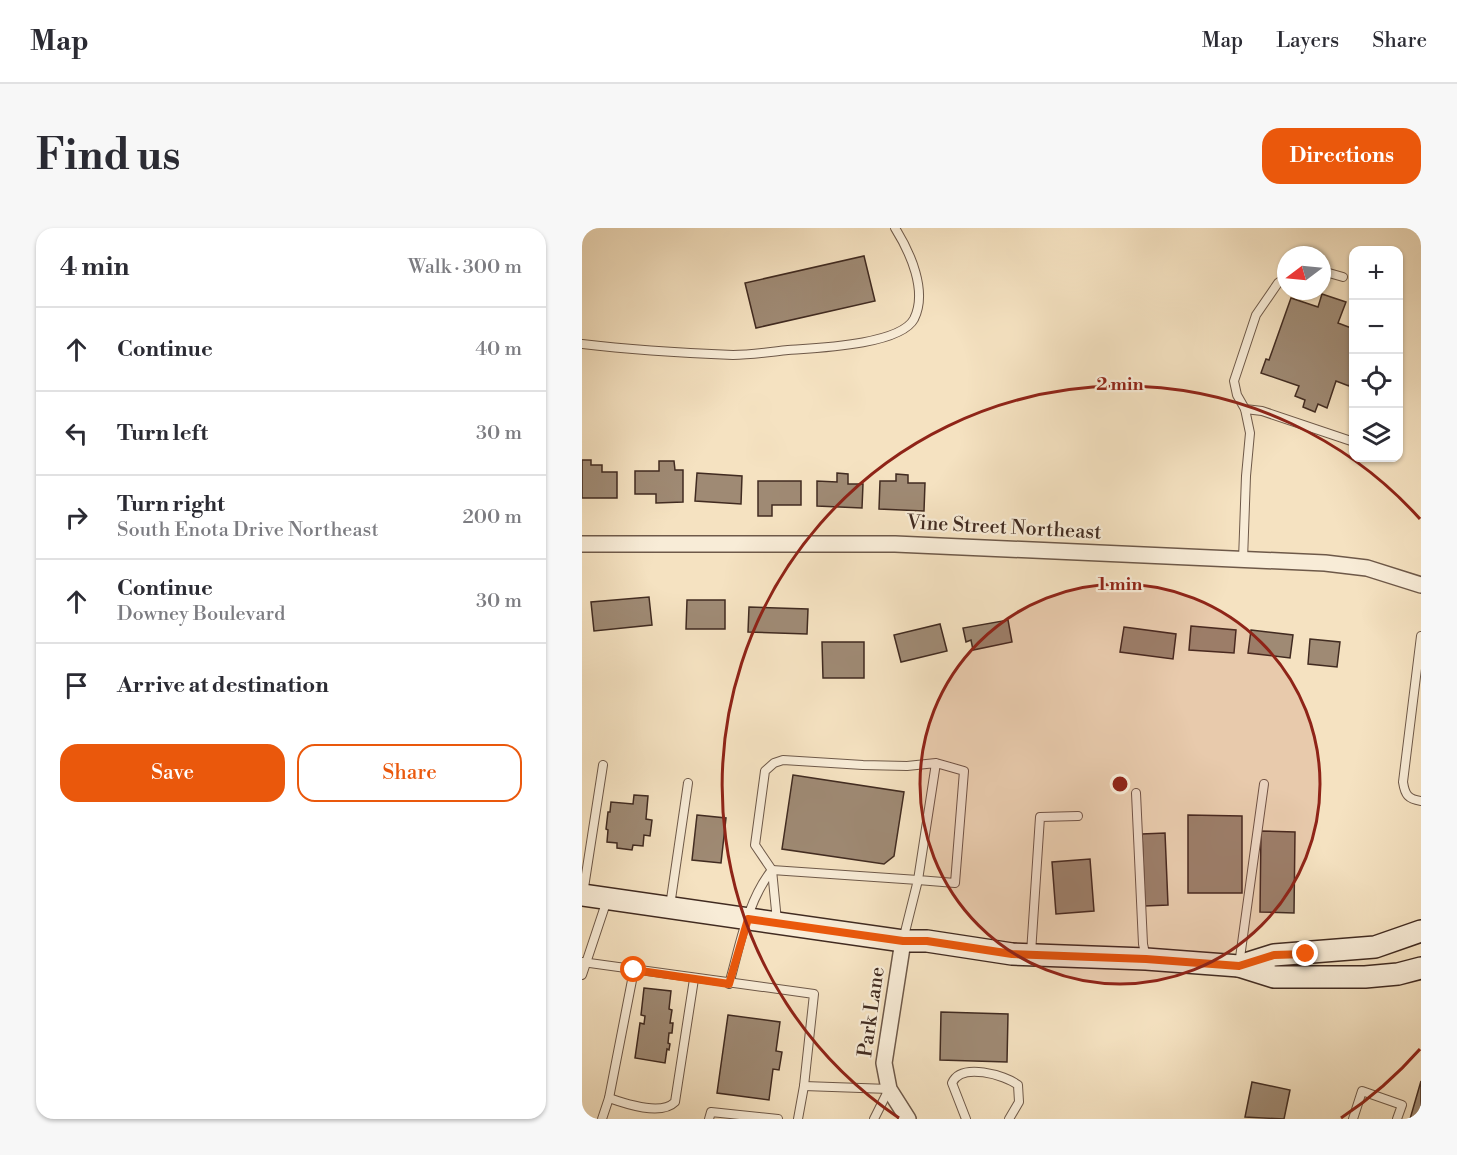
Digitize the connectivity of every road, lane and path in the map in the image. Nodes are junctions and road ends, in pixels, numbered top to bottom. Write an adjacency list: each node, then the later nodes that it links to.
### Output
1 (895, 228): 5 (lane)
2 (1331, 274): 3 (lane)
3 (1342, 277)
4 (1277, 284): 6 (lane)
5 (582, 344)
6 (1245, 409): 7 (lane); 9 (lane)
7 (1349, 441)
8 (582, 544): 9 (street, Vine Street Northeast)
9 (1243, 560): 10 (street, Vine Street Northeast)
10 (1421, 585)
11 (1421, 642): 17 (lane)
12 (936, 763): 19 (lane); 20 (lane); 20 (lane)
13 (603, 765): 21 (lane)
14 (688, 783): 23 (lane)
15 (1264, 784): 31 (lane)
16 (1136, 793): 29 (lane)
17 (1421, 801)
18 (1078, 816): 28 (lane)
19 (772, 870): 20 (lane); 24 (lane); 25 (lane)
20 (918, 880): 27 (lane)
21 (583, 896): 22 (main road)
22 (607, 899): 23 (main road); 30 (lane)
23 (670, 908): 24 (main road)
24 (748, 919): 25 (main road); 37 (lane)
25 (777, 923): 27 (main road)
26 (1421, 931): 31 (main road)
27 (903, 941): 28 (main road); 40 (street, Park Lane)
28 (1031, 955): 29 (main road)
29 (1146, 959): 31 (main road)
30 (584, 963): 33 (lane); 34 (lane)
31 (1239, 966): 35 (main road)
32 (1421, 968): 35 (main road)
33 (634, 970): 36 (lane); 41 (lane)
34 (582, 975)
35 (1365, 977): 38 (main road)
36 (694, 979): 37 (lane); 41 (lane)
37 (729, 984): 39 (lane)
38 (1421, 984)
39 (804, 1086): 40 (lane); 45 (lane)
40 (889, 1089): 46 (lane); 47 (street, Park Lane)
41 (609, 1098): 42 (lane)
42 (602, 1119)
43 (709, 1119): 44 (lane)
44 (778, 1119)
45 (798, 1119)
46 (874, 1119)
47 (908, 1119)
48 (966, 1119): 49 (lane)
49 (1009, 1119)
50 (1353, 1119): 51 (lane)
51 (1397, 1119)

